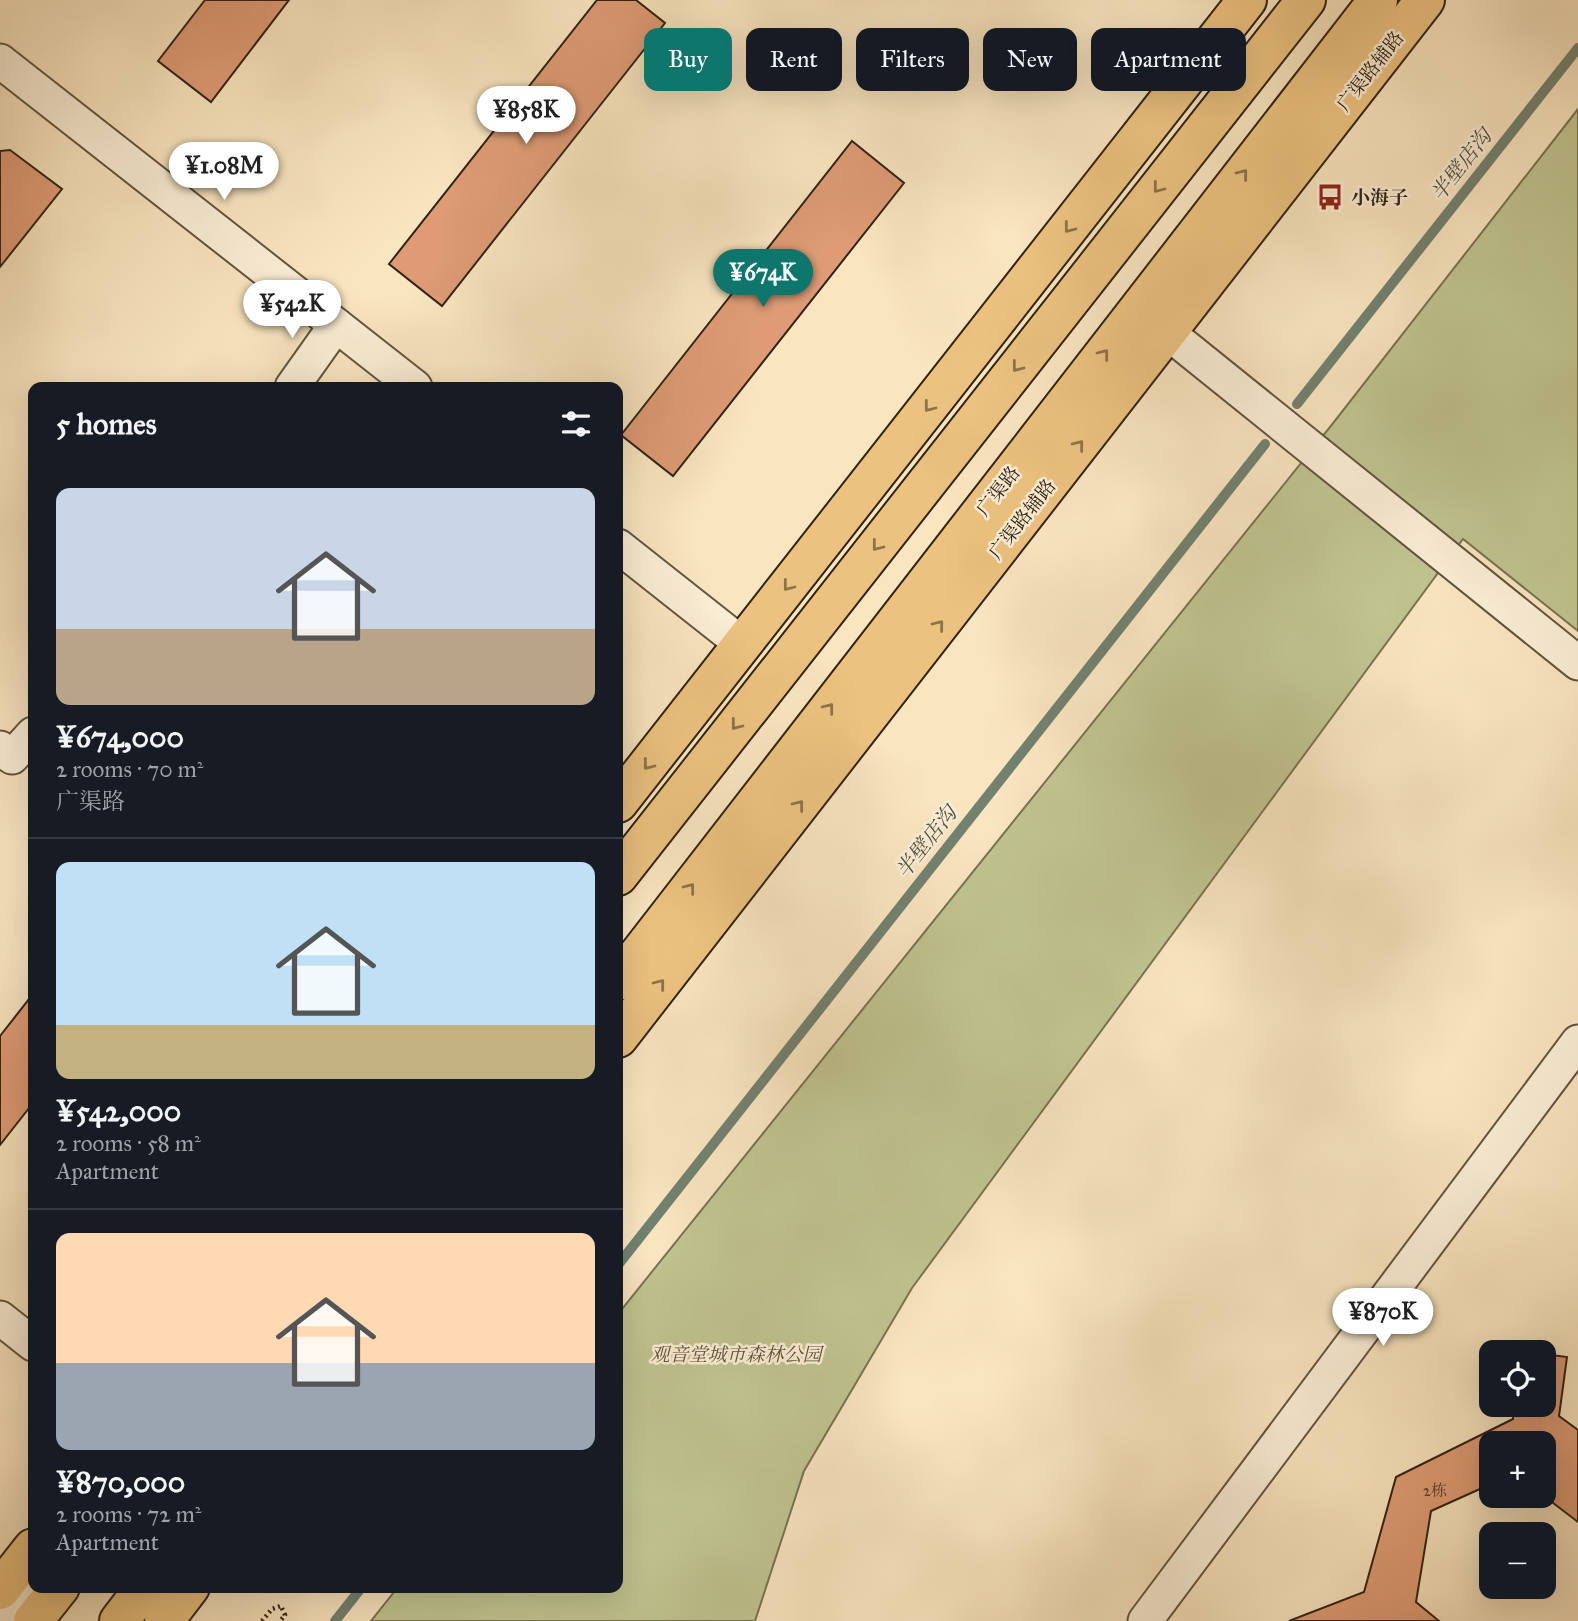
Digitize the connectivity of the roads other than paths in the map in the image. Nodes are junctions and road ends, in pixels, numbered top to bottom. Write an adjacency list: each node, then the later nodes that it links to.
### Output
1 (1247, 0): 11 (main road, one-way to 11)
2 (1306, 0): 16 (main road, one-way to 16)
3 (1378, 0): 17 (main road, 广渠路, one-way to 3)
4 (1425, 0): 7 (main road, 广渠路辅路)
5 (0, 61): 6 (street)
6 (336, 325): 8 (street); 9 (street)
7 (1167, 332): 12 (street); 18 (main road, 广渠路辅路, one-way to 7)
8 (296, 382)
9 (409, 382)
10 (623, 550): 11 (street)
11 (742, 644): 15 (main road, one-way to 15)
12 (1578, 663)
13 (28, 739): 14 (street)
14 (0, 748)
15 (623, 797)
16 (623, 870)
17 (623, 975)
18 (623, 1032)
19 (1578, 1042): 32 (street)
20 (0, 1318): 21 (street)
21 (28, 1340)
22 (28, 1554): 24 (main road)
23 (28, 1587): 28 (street)
24 (0, 1590)
25 (55, 1593): 29 (main road)
26 (140, 1593): 30 (main road)
27 (185, 1593): 31 (main road)
28 (2, 1621)
29 (33, 1621)
30 (119, 1621)
31 (164, 1621)
32 (1145, 1621)

